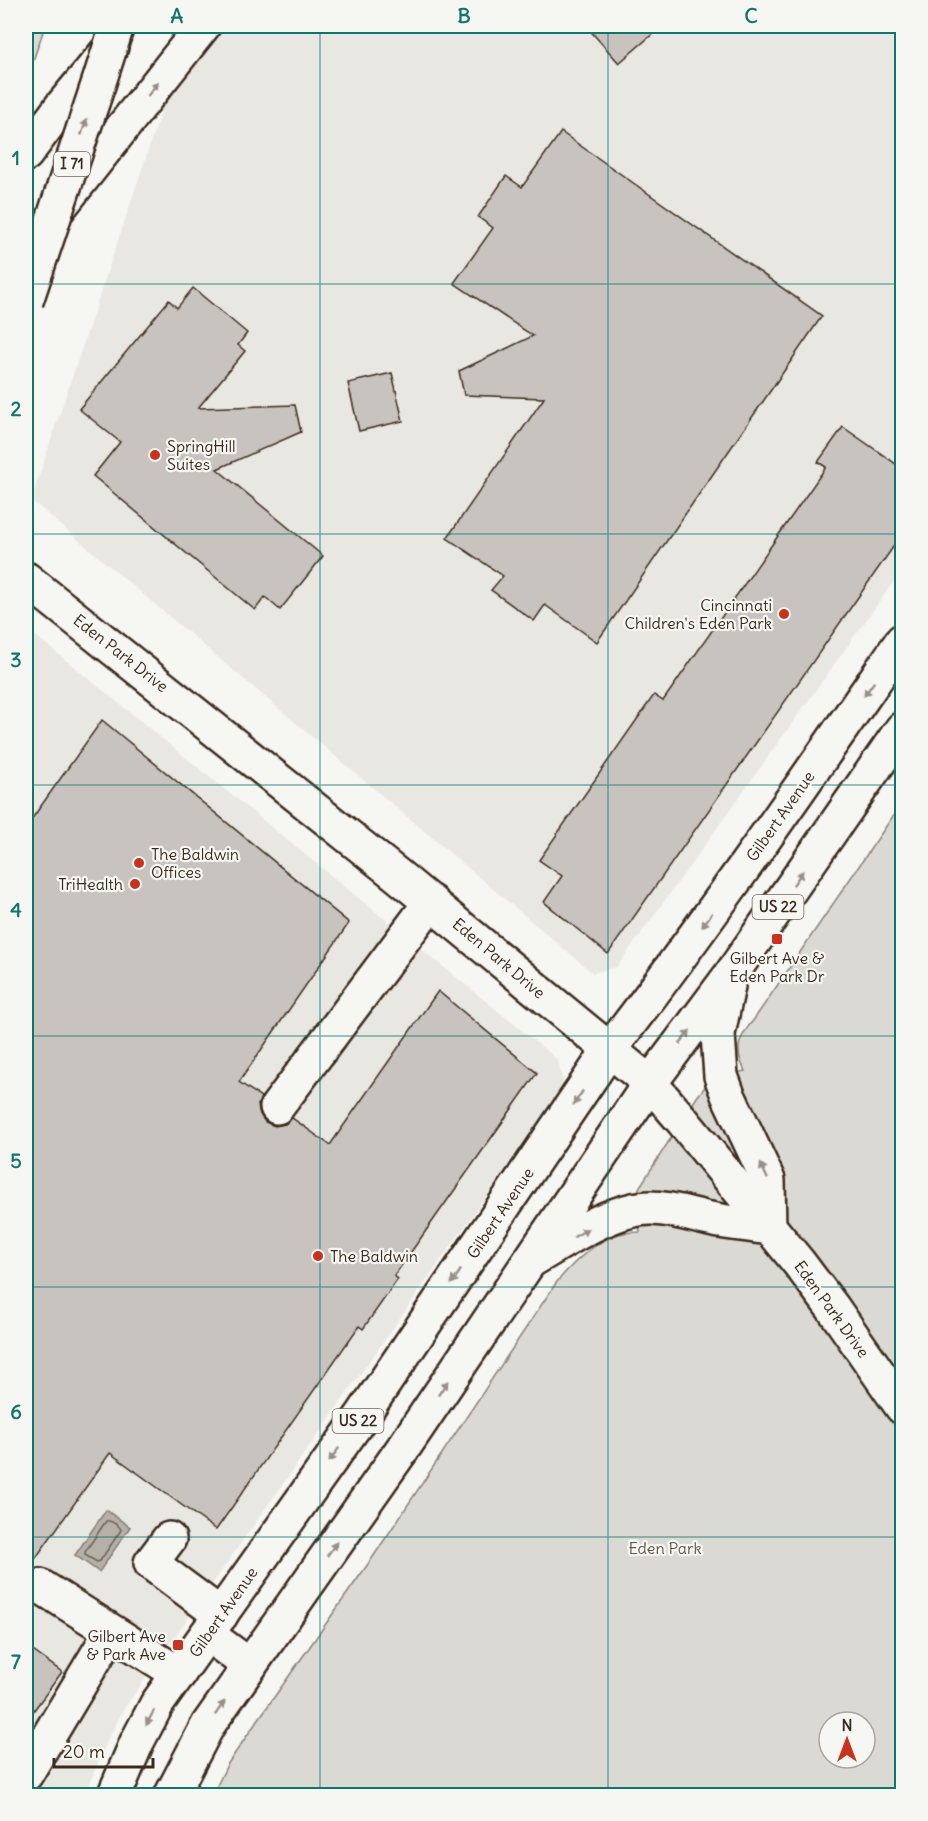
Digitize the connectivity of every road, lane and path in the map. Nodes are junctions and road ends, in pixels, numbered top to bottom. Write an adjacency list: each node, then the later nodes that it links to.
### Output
1 (117, 26): 6 (main road, I 71, one-way to 1, bridge)
2 (130, 26): 4 (main road)
3 (202, 26): 5 (main road, one-way to 3)
4 (26, 154)
5 (26, 251)
6 (26, 301)
7 (26, 579): 10 (main road, Eden Park Drive)
8 (903, 641): 12 (main road, Gilbert Avenue / US 22, one-way to 12)
9 (903, 729): 11 (main road, US 22, one-way to 9)
10 (431, 902): 12 (main road, Eden Park Drive); 14 (main road)
11 (730, 976): 13 (main road, US 22, one-way to 11); 15 (main road, one-way to 11)
12 (610, 1049): 13 (main road, Eden Park Drive); 20 (main road, Gilbert Avenue / US 22, one-way to 20)
13 (650, 1083): 15 (main road, Eden Park Drive); 16 (main road, US 22)
14 (277, 1107)
15 (769, 1228): 16 (main road, one-way to 15); 17 (main road, Eden Park Drive)
16 (530, 1261): 22 (main road, US 22, one-way to 16)
17 (903, 1407)
18 (169, 1539): 20 (main road)
19 (40, 1586): 21 (main road)
20 (214, 1624): 22 (main road); 23 (main road, Gilbert Avenue / US 22)
21 (111, 1632): 23 (main road); 24 (main road)
22 (250, 1666): 26 (main road, US 22, one-way to 22)
23 (179, 1674): 25 (main road, Gilbert Avenue / US 22, one-way to 25)
24 (26, 1774)
25 (114, 1796)
26 (171, 1796)

